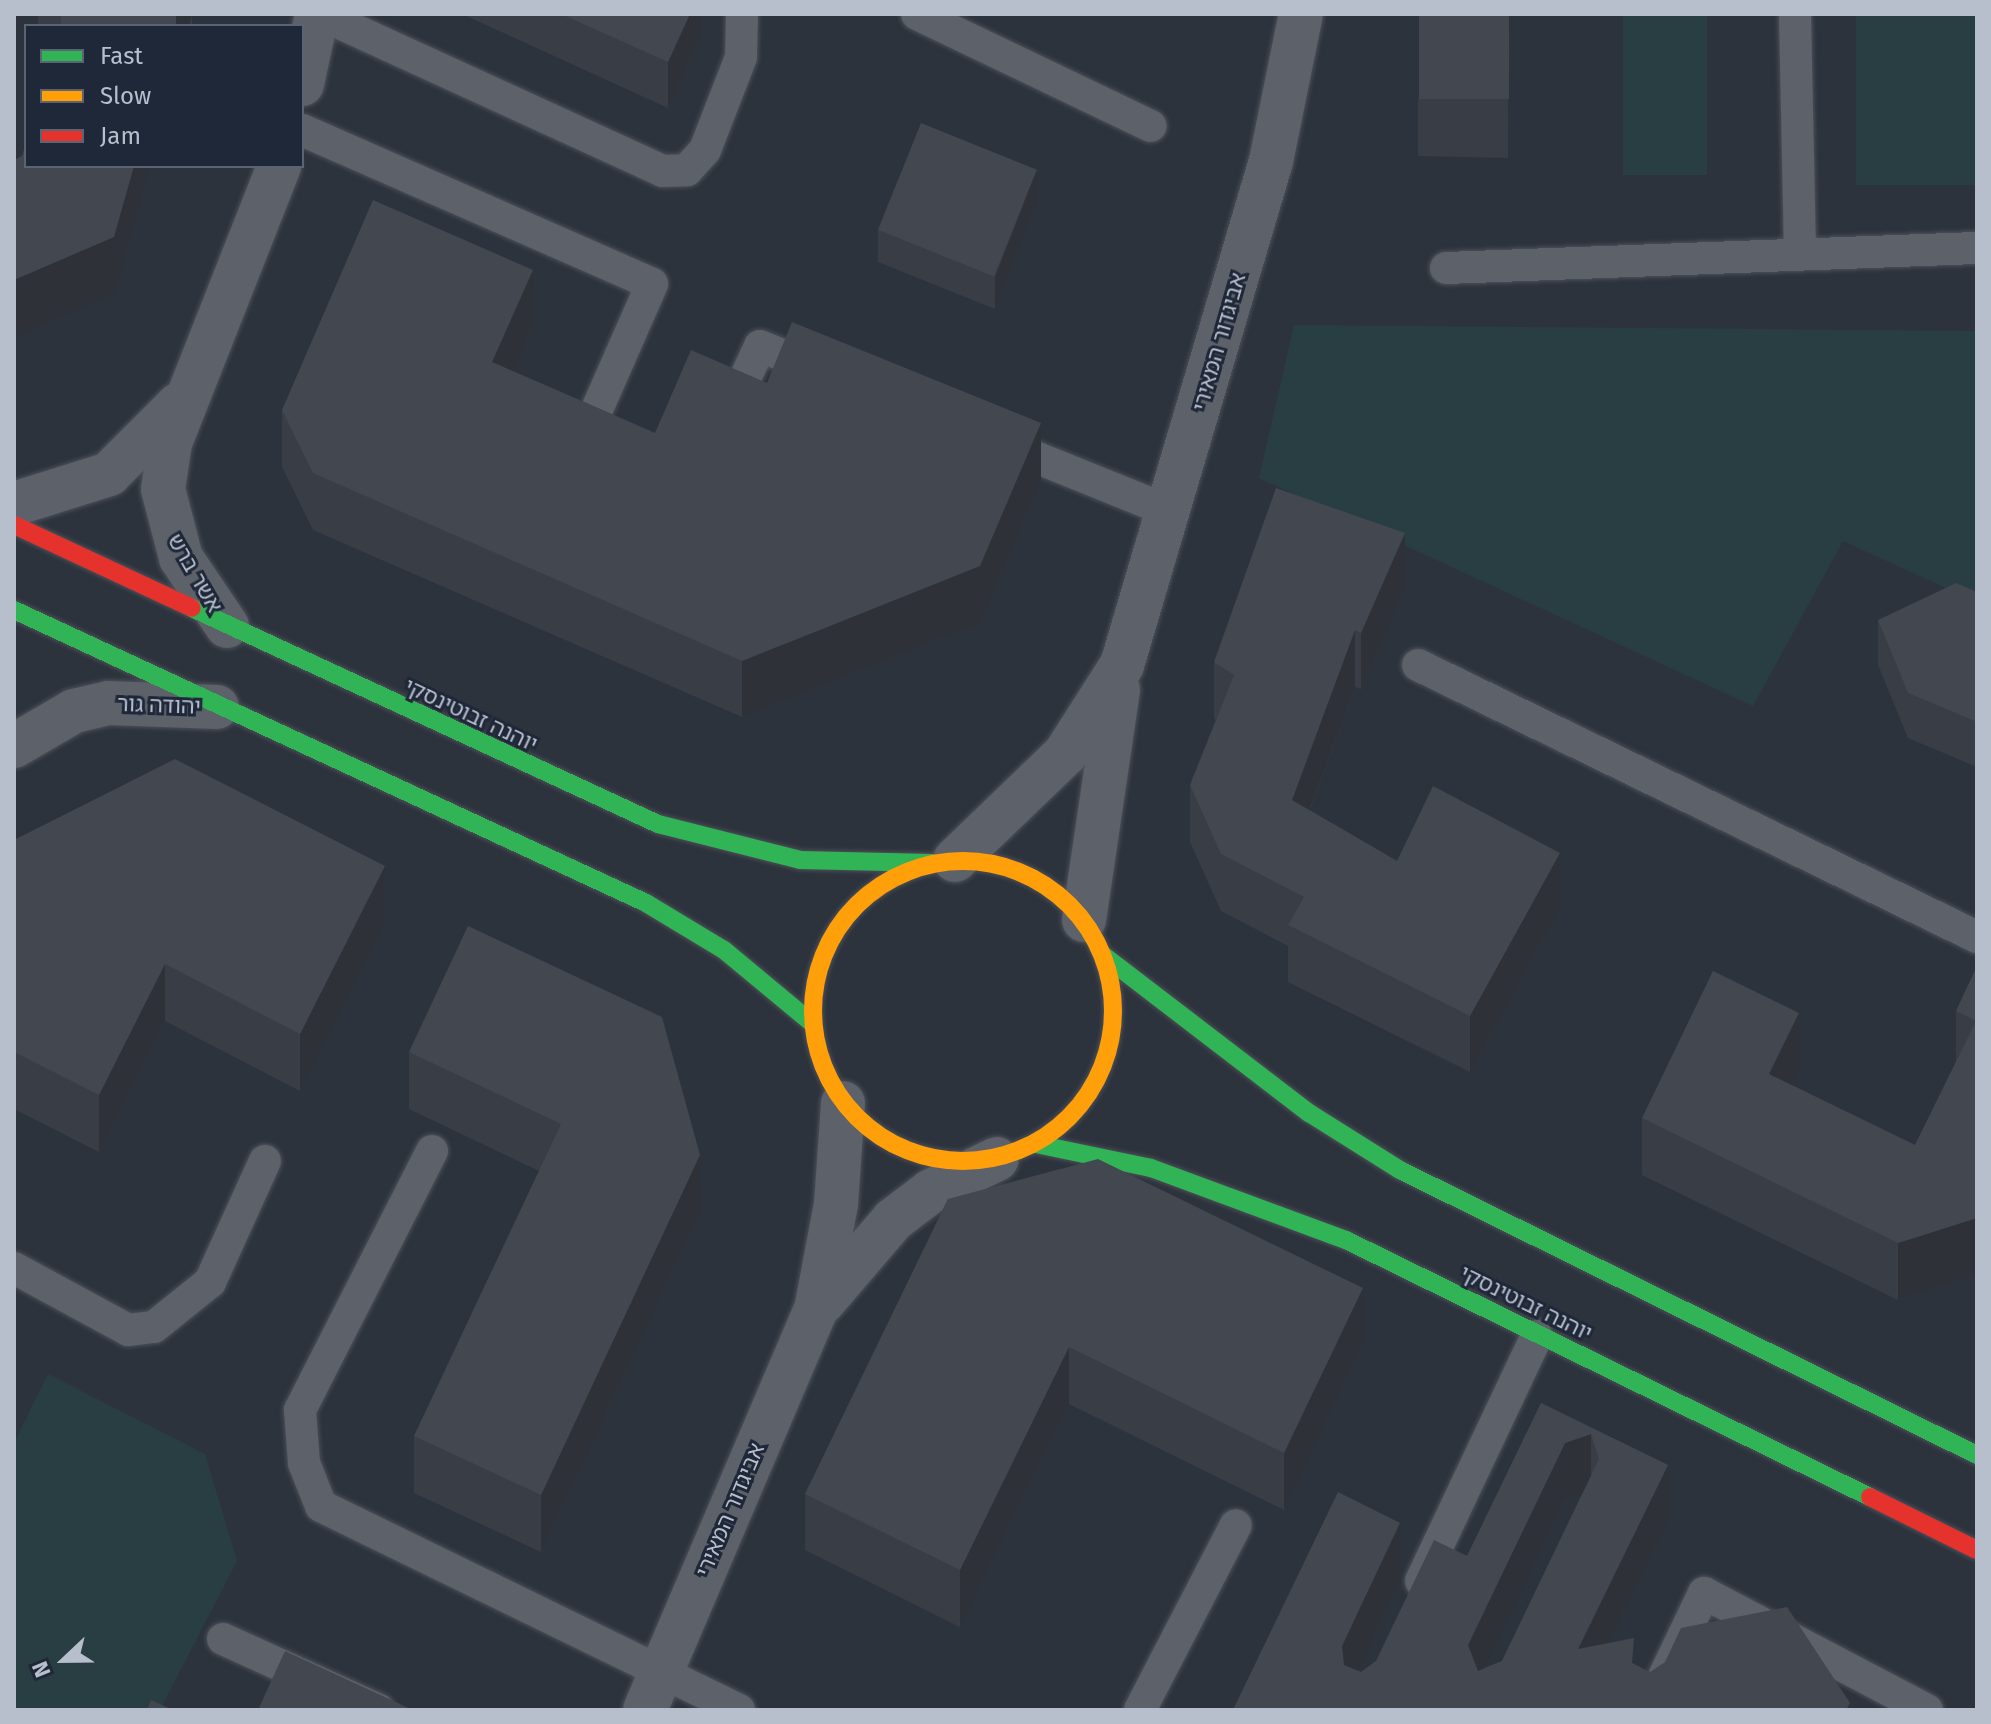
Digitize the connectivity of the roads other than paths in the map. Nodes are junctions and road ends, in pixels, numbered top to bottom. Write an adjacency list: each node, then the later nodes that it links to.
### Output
1 (319, 14): 2 (lane); 6 (street)
2 (742, 14)
3 (917, 14): 7 (lane)
4 (1301, 14): 19 (street, אביגדור המאירי)
5 (1795, 14): 11 (lane)
6 (304, 76)
7 (1151, 126)
8 (304, 131): 17 (lane)
9 (278, 168): 13 (street, אשר ברש)
10 (1977, 248): 11 (lane)
11 (1800, 254): 12 (lane)
12 (1446, 268)
13 (196, 381): 18 (street, אשר ברש); 22 (street, אשר ברש)
14 (848, 381): 15 (lane)
15 (731, 409)
16 (966, 429): 19 (lane)
17 (588, 430)
18 (14, 504)
19 (1171, 512): 23 (street, אביגדור המאירי)
20 (14, 525): 22 (street, יוהנה זבוטינסקי)
21 (14, 610): 25 (street)
22 (227, 626): 27 (street, יוהנה זבוטינסקי)
23 (1122, 665): 27 (street, אביגדור המאירי); 29 (street, אביגדור המאירי)
24 (1418, 665): 28 (lane)
25 (219, 707): 26 (street, יהודה גור); 30 (street)
26 (14, 746)
27 (944, 862): 29 (street, יוהנה זבוטינסקי); 30 (street)
28 (1977, 937)
29 (1094, 938): 32 (street); 39 (street)
30 (813, 1024): 31 (street)
31 (843, 1103): 34 (street); 37 (street, אביגדור המאירי)
32 (1036, 1144): 34 (street); 38 (street, יוהנה זבוטינסקי)
33 (432, 1151): 44 (lane)
34 (997, 1159): 37 (street, אביגדור המאירי)
35 (265, 1161): 36 (lane)
36 (14, 1268)
37 (816, 1310): 44 (street, אביגדור המאירי)
38 (1537, 1336): 41 (street, יוהנה זבוטינסקי); 42 (lane)
39 (1977, 1455)
40 (1236, 1525): 47 (lane)
41 (1977, 1550)
42 (1406, 1612)
43 (223, 1639): 45 (lane)
44 (653, 1690): 46 (lane)
45 (379, 1710)
46 (739, 1710)
47 (1140, 1710)
48 (1648, 1710): 49 (lane)
49 (1927, 1710)

